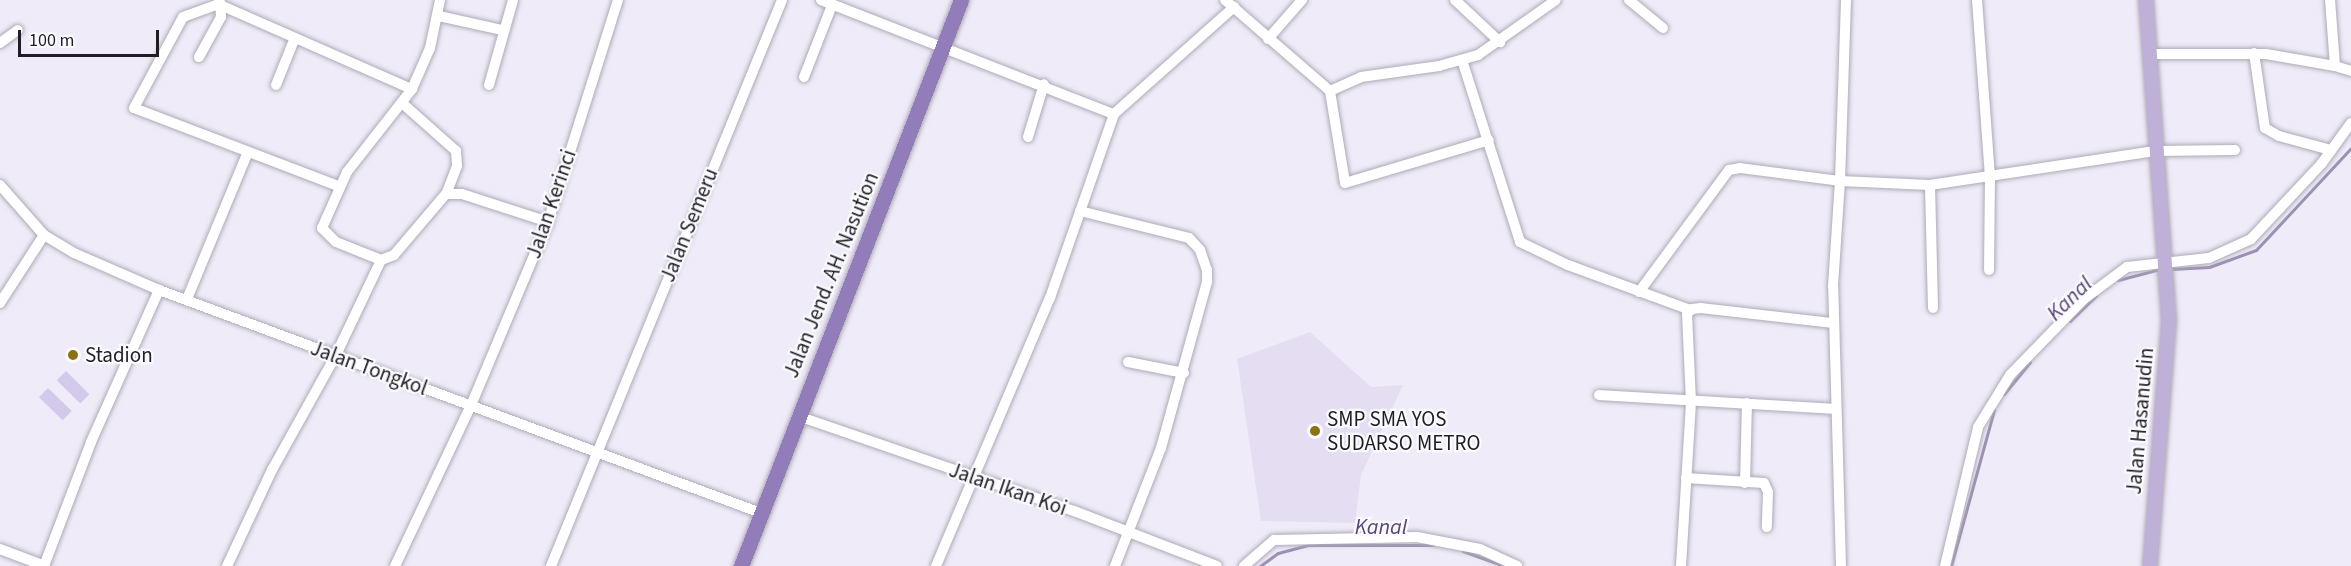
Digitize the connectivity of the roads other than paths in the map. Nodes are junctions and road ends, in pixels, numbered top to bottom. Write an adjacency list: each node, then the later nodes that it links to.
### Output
1 (440, 0): 19 (street)
2 (513, 0): 22 (street)
3 (618, 0): 56 (street, Jalan Kerinci)
4 (782, 0): 77 (street, Jalan Semeru)
5 (821, 0): 17 (street)
6 (961, 0): 27 (highway, Jalan Jend. AH. Nasution)
7 (1225, 0): 18 (street)
8 (1302, 0): 23 (street)
9 (1455, 0): 25 (street)
10 (1556, 0): 25 (street)
11 (1629, 0): 20 (street)
12 (1846, 0): 50 (street)
13 (1977, 0): 49 (street)
14 (2146, 0): 29 (main road)
15 (2330, 0): 32 (street)
16 (220, 2): 24 (street); 30 (street); 48 (street)
17 (832, 5): 27 (street); 34 (street)
18 (1234, 8): 23 (street); 41 (street)
19 (439, 16): 22 (street); 38 (street)
20 (1663, 28)
21 (18, 30): 26 (street)
22 (502, 30): 37 (street)
23 (1268, 39): 39 (street)
24 (294, 40): 36 (street); 38 (street)
25 (1500, 42): 31 (street)
26 (0, 43)
27 (942, 49): 35 (street); 76 (highway, Jalan Jend. AH. Nasution)
28 (2254, 53): 29 (street); 32 (street); 46 (street)
29 (2150, 54): 47 (main road)
30 (199, 57)
31 (1462, 60): 39 (street); 44 (street)
32 (2335, 66): 33 (street)
33 (2351, 71)
34 (804, 77)
35 (1044, 84): 41 (street); 43 (street)
36 (276, 85)
37 (489, 85)
38 (412, 89): 40 (street)
39 (1330, 91): 44 (street)
40 (402, 103): 53 (street); 54 (street)
41 (1114, 114): 55 (street)
42 (2351, 123): 46 (street)
43 (1028, 137)
44 (1488, 140): 62 (street)
45 (2235, 150): 47 (street)
46 (2331, 150): 59 (street)
47 (2156, 151): 49 (street); 59 (main road)
48 (248, 152): 53 (street); 63 (street)
49 (1990, 176): 52 (street); 60 (street)
50 (1840, 182): 52 (street); 62 (street); 67 (street)
51 (0, 185): 57 (street, Jalan Tongkol)
52 (1930, 185): 65 (street)
53 (338, 186): 58 (street)
54 (446, 194): 56 (street); 58 (street)
55 (1080, 211): 70 (street); 78 (street)
56 (548, 222): 73 (street, Jalan Kerinci)
57 (44, 235): 61 (street, Jalan Tongkol); 64 (street)
58 (381, 260): 68 (street)
59 (2165, 262): 97 (street); 98 (main road, Jalan Hasanudin)
60 (1989, 270)
61 (159, 290): 63 (street, Jalan Tongkol); 85 (street)
62 (1639, 292): 66 (street)
63 (187, 299): 68 (street, Jalan Tongkol)
64 (0, 303)
65 (1933, 308)
66 (1690, 310): 67 (street); 72 (street)
67 (1833, 324): 75 (street)
68 (335, 357): 73 (street, Jalan Tongkol); 86 (street)
69 (1128, 362): 70 (street)
70 (1184, 373): 83 (street)
71 (1599, 395): 72 (street)
72 (1691, 402): 74 (street); 79 (street)
73 (472, 403): 77 (street, Jalan Tongkol); 87 (street, Jalan Kerinci)
74 (1747, 403): 75 (street); 80 (street)
75 (1836, 408): 96 (street)
76 (798, 416): 78 (street, Jalan Ikan Koi); 81 (highway, Jalan Jend. AH. Nasution)
77 (596, 451): 81 (street, Jalan Tongkol); 88 (street, Jalan Semeru)
78 (974, 478): 83 (street, Jalan Ikan Koi); 90 (street)
79 (1686, 478): 80 (street); 95 (street)
80 (1745, 483): 82 (street)
81 (761, 513): 89 (highway, Jalan Jend. AH. Nasution)
82 (1767, 527)
83 (1129, 532): 91 (street); 92 (street, Jalan Ikan Koi)
84 (0, 549): 85 (street)
85 (45, 566)
86 (227, 566)
87 (395, 566)
88 (551, 566)
89 (741, 566)
90 (936, 566)
91 (1115, 566)
92 (1216, 566)
93 (1244, 566): 94 (street)
94 (1517, 566)
95 (1681, 566)
96 (1841, 566)
97 (1945, 566)
98 (2150, 566)

